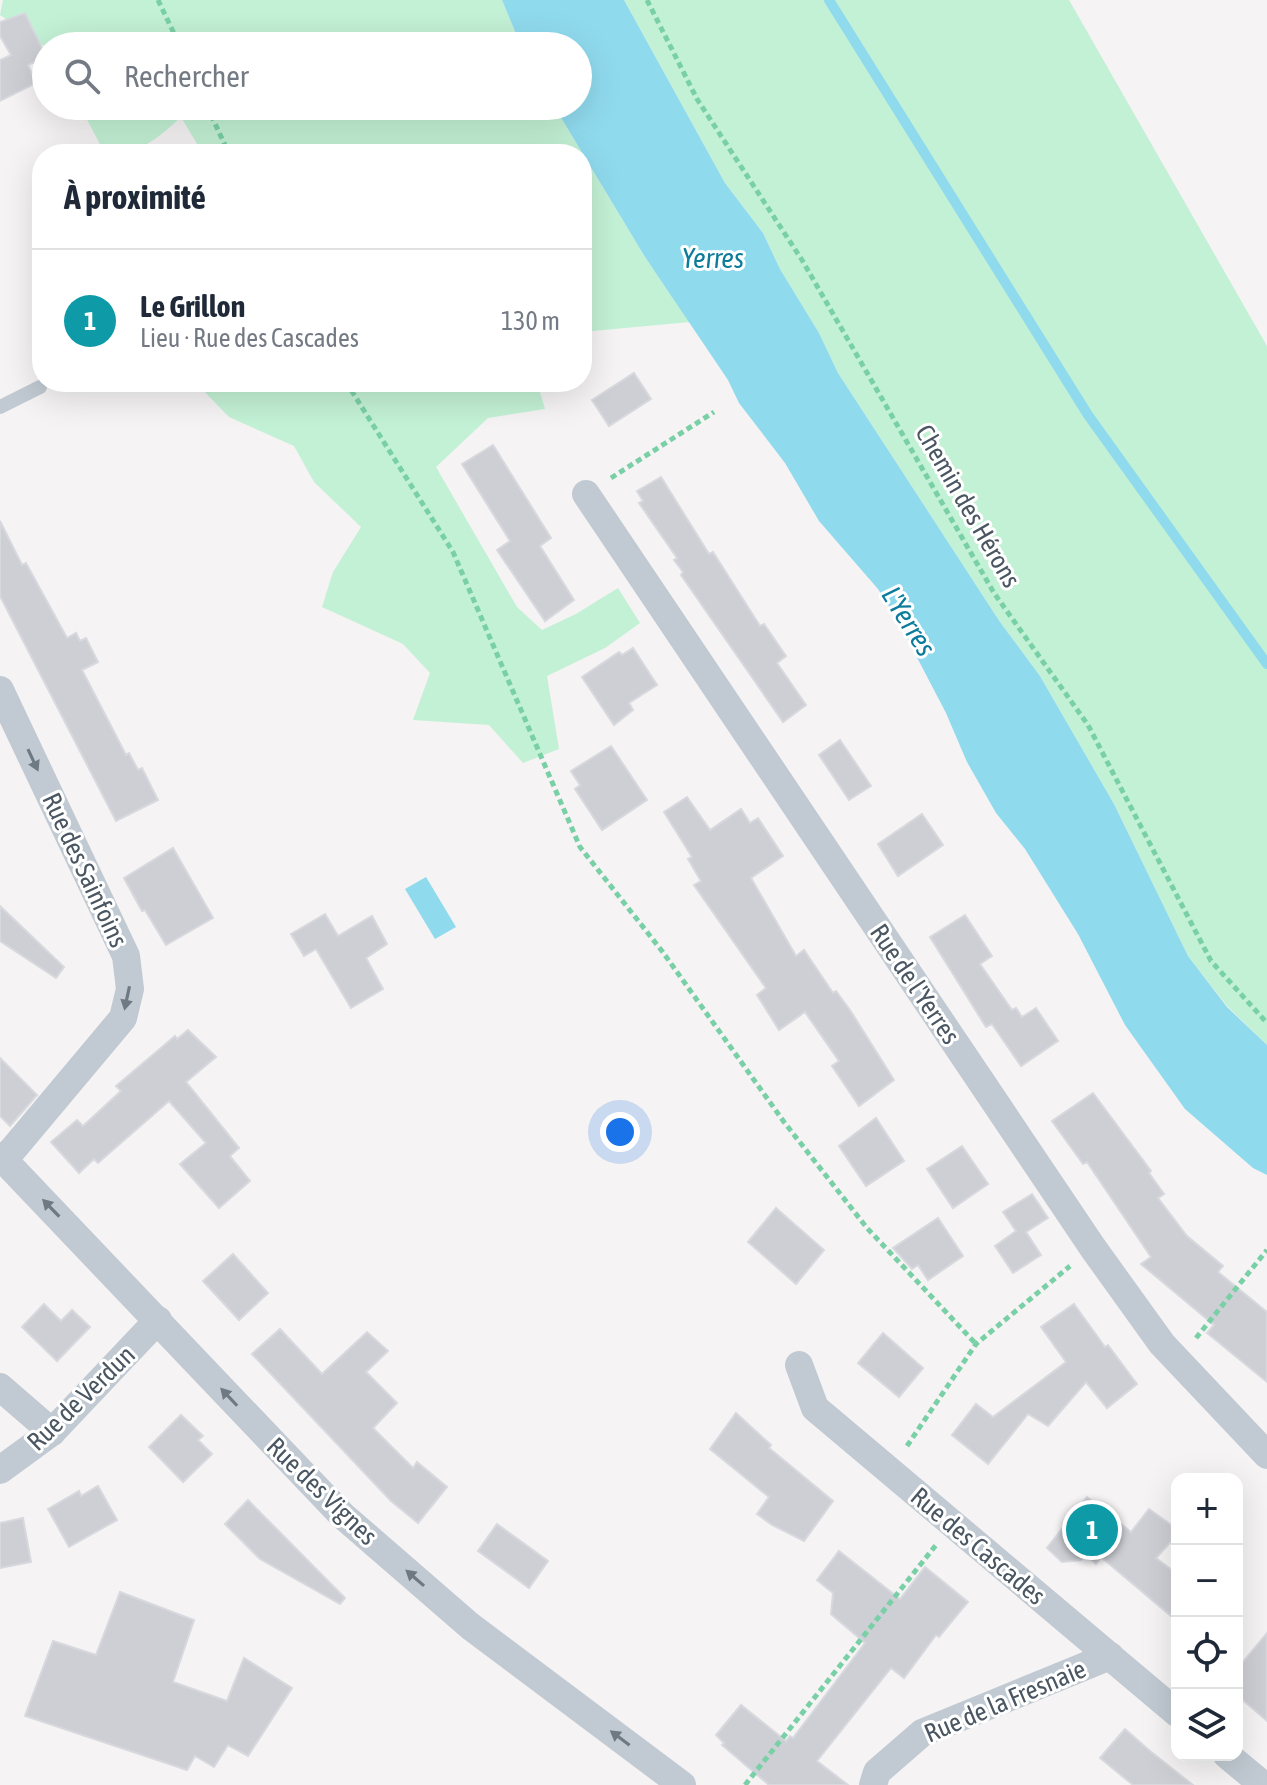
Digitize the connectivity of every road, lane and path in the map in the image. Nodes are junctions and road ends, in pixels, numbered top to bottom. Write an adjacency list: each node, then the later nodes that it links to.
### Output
1 (158, 0): 3 (path)
2 (647, 0): 13 (path, Chemin des Hérons)
3 (173, 32)
4 (213, 120): 5 (path)
5 (224, 144)
6 (32, 391): 8 (lane)
7 (352, 392): 18 (path)
8 (0, 407)
9 (714, 412): 10 (path)
10 (618, 474)
11 (586, 494): 15 (street, Rue de l'Yerres)
12 (0, 690): 14 (street, Rue des Sainfoins, one-way to 14)
13 (1267, 1023)
14 (2, 1158): 17 (street, Rue des Vignes, one-way to 14)
15 (1093, 1248): 18 (path); 19 (street, Rue de l'Yerres)
16 (1267, 1250): 19 (path)
17 (158, 1320): 22 (street, Rue de Verdun); 30 (street, Rue des Vignes, one-way to 17)
18 (976, 1344): 25 (path)
19 (1178, 1361): 23 (street, Rue de l'Yerres)
20 (799, 1365): 25 (street, Rue des Cascades)
21 (0, 1387): 22 (street)
22 (52, 1432): 24 (street, Rue de Verdun)
23 (1267, 1455)
24 (0, 1470)
25 (890, 1471): 27 (street, Rue des Cascades)
26 (928, 1555): 31 (path)
27 (1110, 1656): 28 (street, Rue des Cascades); 32 (street, Rue de la Fresnaie)
28 (1171, 1708)
29 (1234, 1761): 33 (street)
30 (682, 1785)
31 (745, 1785)
32 (873, 1785)
33 (1263, 1785)

